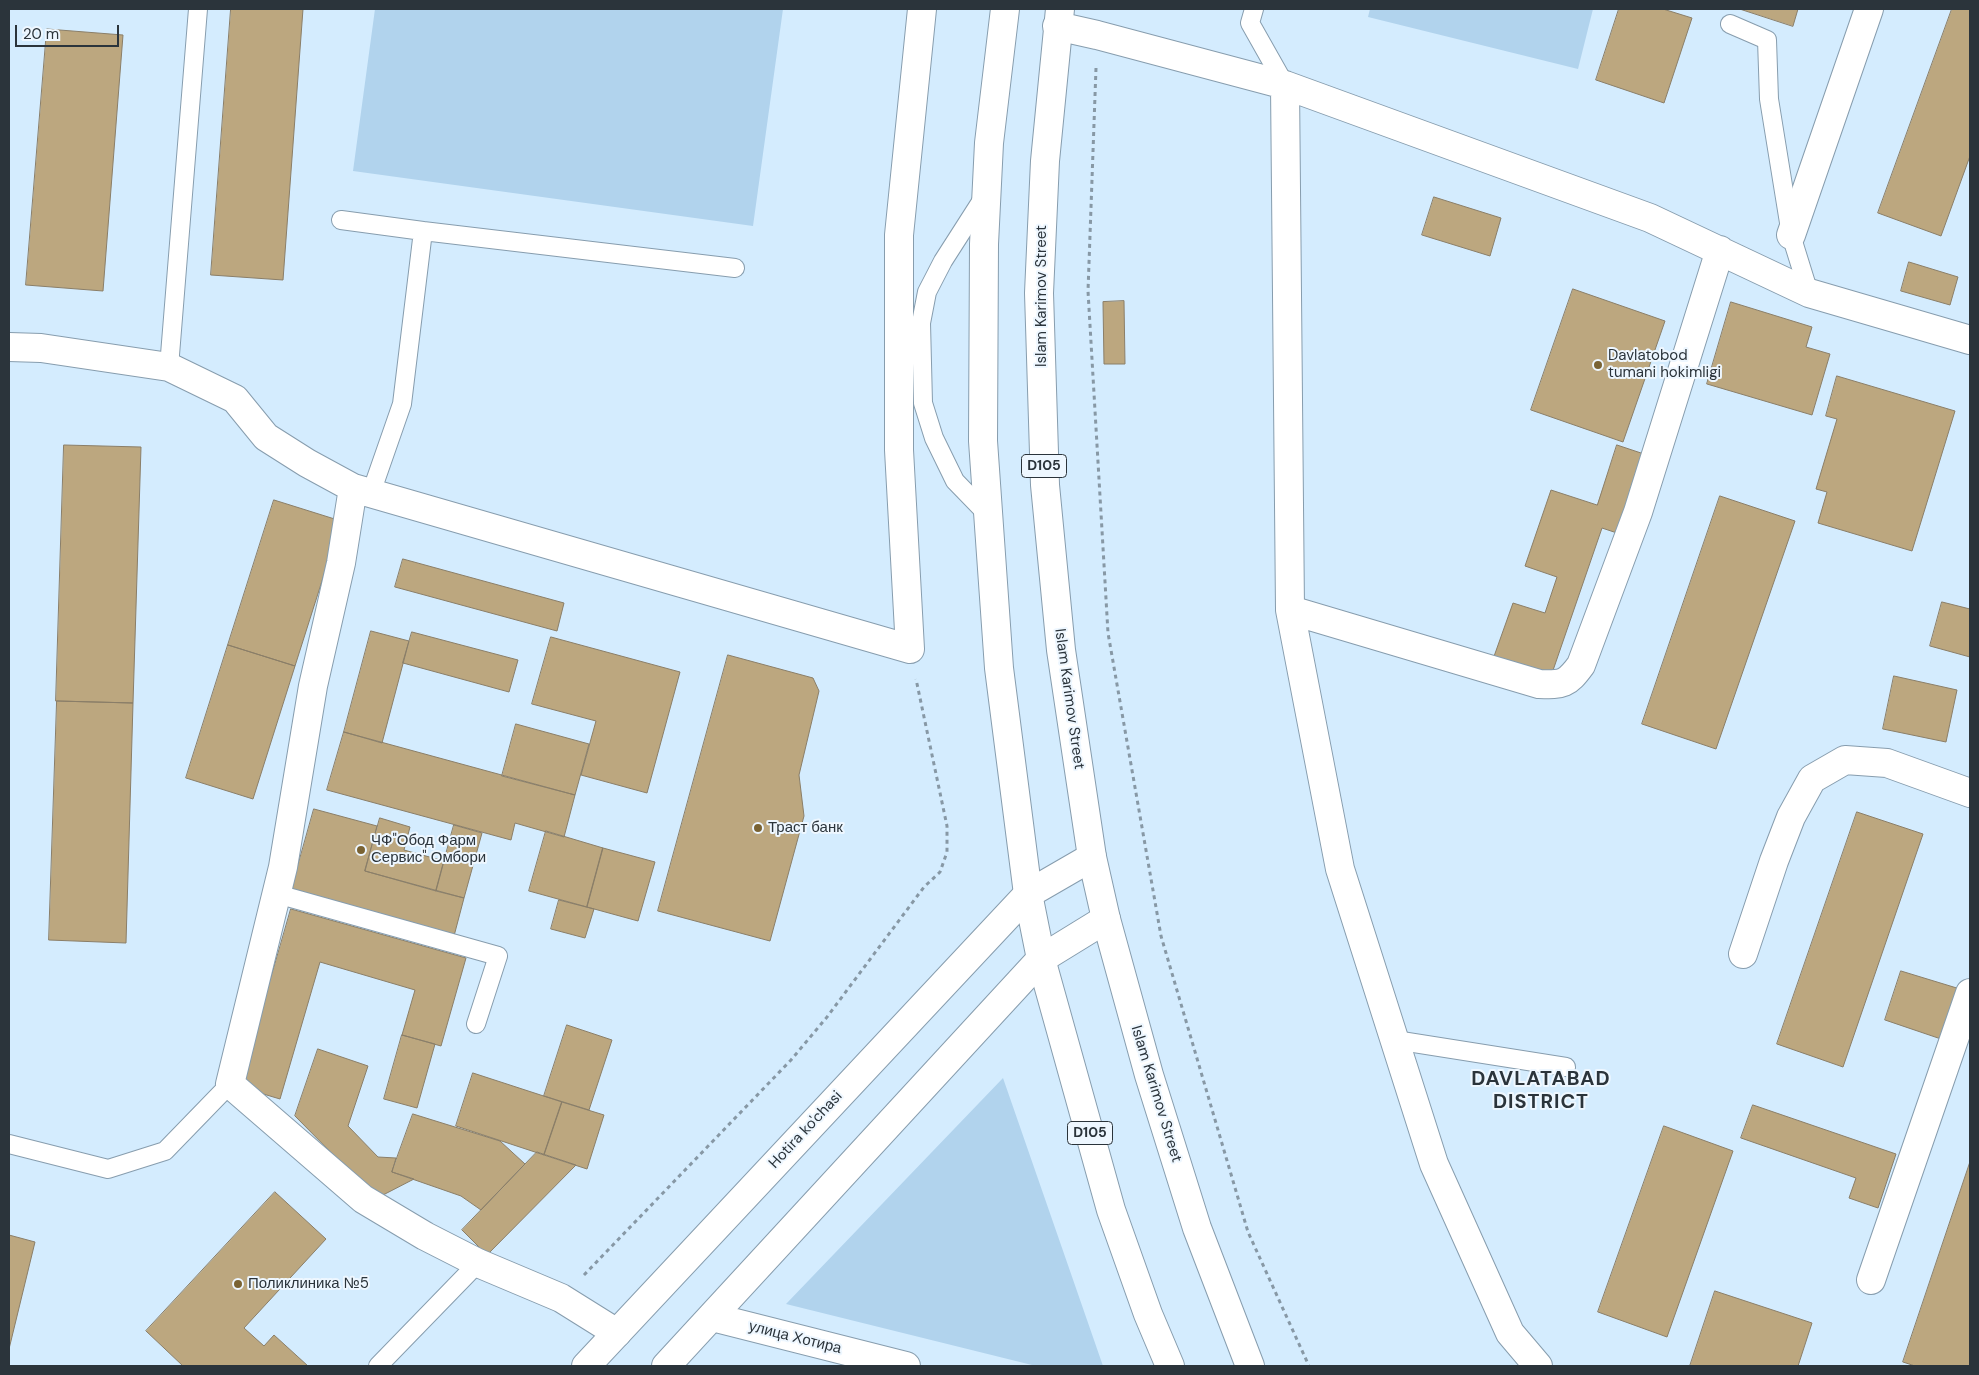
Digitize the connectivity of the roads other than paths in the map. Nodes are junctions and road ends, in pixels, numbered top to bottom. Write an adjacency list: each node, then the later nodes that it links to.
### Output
1 (198, 9): 18 (lane)
2 (922, 9): 19 (street)
3 (1005, 9): 9 (street, D105)
4 (1254, 9): 8 (lane)
5 (1868, 9): 12 (street)
6 (1058, 17): 8 (street); 23 (street, Islam Karimov Street / D105)
7 (1730, 24): 12 (lane)
8 (1285, 85): 13 (street); 21 (street)
9 (986, 192): 20 (street, D105); 20 (lane)
10 (341, 220): 11 (lane)
11 (423, 231): 14 (lane); 19 (lane)
12 (1791, 235): 15 (lane)
13 (1720, 250): 15 (street); 21 (street)
14 (735, 268)
15 (1809, 293): 16 (street)
16 (1970, 340)
17 (9, 347): 18 (street)
18 (169, 367): 19 (street)
19 (362, 491): 24 (street)
20 (988, 515): 25 (street, D105)
21 (1290, 610): 31 (street)
22 (1970, 793): 27 (street)
23 (1092, 857): 25 (street, Hotira ko'chasi); 26 (street, Islam Karimov Street / D105)
24 (277, 894): 30 (lane); 33 (street)
25 (1028, 894): 28 (street, D105); 38 (street, Hotira ko'chasi)
26 (1106, 919): 28 (street); 44 (street, Islam Karimov Street / D105)
27 (1743, 954)
28 (1041, 960): 37 (street); 43 (street, D105)
29 (1970, 993): 36 (street)
30 (476, 1024)
31 (1395, 1040): 32 (lane); 45 (street)
32 (1566, 1067)
33 (230, 1084): 34 (lane); 35 (street)
34 (9, 1144)
35 (478, 1263): 38 (street); 39 (lane)
36 (1871, 1280)
37 (712, 1317): 41 (street); 42 (street, улица Хотира)
38 (616, 1333): 40 (street, Hotira ko'chasi)
39 (378, 1366)
40 (586, 1366)
41 (666, 1366)
42 (906, 1366)
43 (1170, 1366)
44 (1250, 1366)
45 (1538, 1366)

